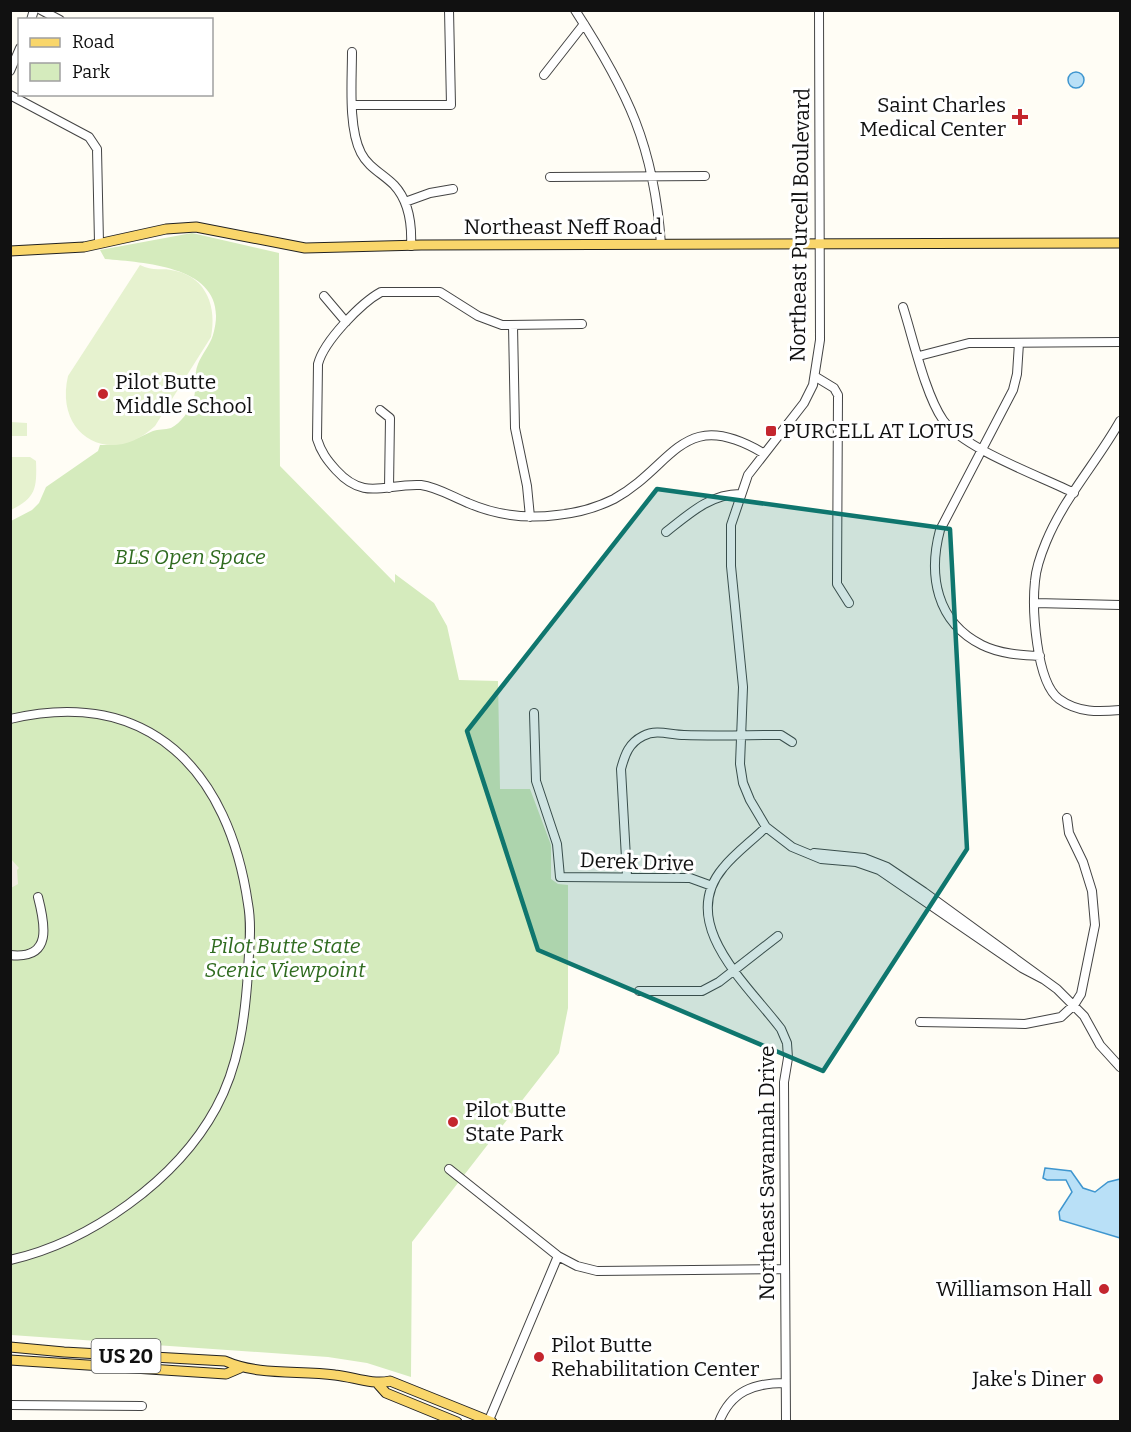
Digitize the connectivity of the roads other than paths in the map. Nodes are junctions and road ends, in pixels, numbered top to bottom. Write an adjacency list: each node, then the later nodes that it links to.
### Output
1 (40, 10): 5 (street)
2 (449, 10): 12 (street)
3 (575, 10): 6 (street)
4 (819, 10): 21 (street, Northeast Purcell Boulevard)
5 (56, 18)
6 (584, 24): 10 (street); 15 (street)
7 (352, 52): 12 (street)
8 (18, 53): 9 (street)
9 (10, 71)
10 (544, 75)
11 (10, 95): 18 (street)
12 (353, 105): 17 (street)
13 (705, 176): 15 (street)
14 (550, 177): 15 (street)
15 (654, 177): 20 (street)
16 (453, 189): 17 (street)
17 (405, 202): 22 (street)
18 (99, 243): 22 (main road, Northeast Neff Road); 23 (main road, Northeast Neff Road)
19 (1120, 243): 21 (main road, Northeast Neff Road)
20 (662, 244): 21 (main road, Northeast Neff Road); 22 (main road, Northeast Neff Road)
21 (818, 244): 32 (street, Northeast Purcell Boulevard)
22 (411, 246)
23 (10, 251)
24 (324, 296): 26 (street)
25 (903, 308): 31 (street)
26 (346, 322): 28 (street); 37 (street)
27 (582, 324): 28 (street)
28 (513, 326): 40 (street)
29 (1120, 342): 30 (street)
30 (1019, 343): 31 (street); 35 (street)
31 (919, 357): 35 (street)
32 (816, 377): 36 (street, Northeast Purcell Boulevard); 42 (street)
33 (380, 410): 37 (street)
34 (1120, 421): 38 (street)
35 (982, 448): 38 (street); 45 (street)
36 (763, 453): 39 (street, Northeast Purcell Boulevard); 40 (street)
37 (388, 488): 40 (street)
38 (1074, 493): 43 (street)
39 (740, 494): 41 (street); 49 (street, Northeast Purcell Boulevard)
40 (530, 517)
41 (666, 532)
42 (849, 603)
43 (1035, 603): 44 (street); 45 (street)
44 (1120, 605)
45 (1040, 656): 46 (street)
46 (1120, 710)
47 (534, 713): 53 (street, Derek Drive)
48 (10, 719): 65 (street)
49 (741, 735): 50 (street); 52 (street, Northeast Purcell Boulevard); 53 (street)
50 (792, 742)
51 (1067, 818): 60 (street)
52 (766, 827): 54 (street, Northeast Savannah Drive); 60 (street, Northeast Purcell Boulevard)
53 (627, 876): 54 (street, Derek Drive)
54 (712, 886): 58 (street, Northeast Savannah Drive)
55 (38, 897): 57 (street)
56 (778, 936): 58 (street)
57 (10, 955)
58 (735, 969): 59 (street); 66 (street, Northeast Savannah Drive)
59 (639, 991)
60 (1074, 1005): 61 (street); 62 (street, Northeast Purcell Boulevard)
61 (920, 1022)
62 (1120, 1067)
63 (449, 1169): 64 (street)
64 (558, 1256): 66 (street); 74 (street)
65 (10, 1260)
66 (785, 1269): 70 (street, Northeast Savannah Drive)
67 (10, 1347): 69 (main road, US 20)
68 (10, 1360): 69 (main road, US 20)
69 (240, 1368): 71 (main road, US 20)
70 (785, 1383): 76 (street); 77 (street, Northeast Savannah Drive)
71 (378, 1384): 74 (main road, US 20); 75 (main road, US 20)
72 (10, 1405): 73 (street)
73 (142, 1406)
74 (490, 1421)
75 (457, 1422)
76 (719, 1422)
77 (786, 1422)

